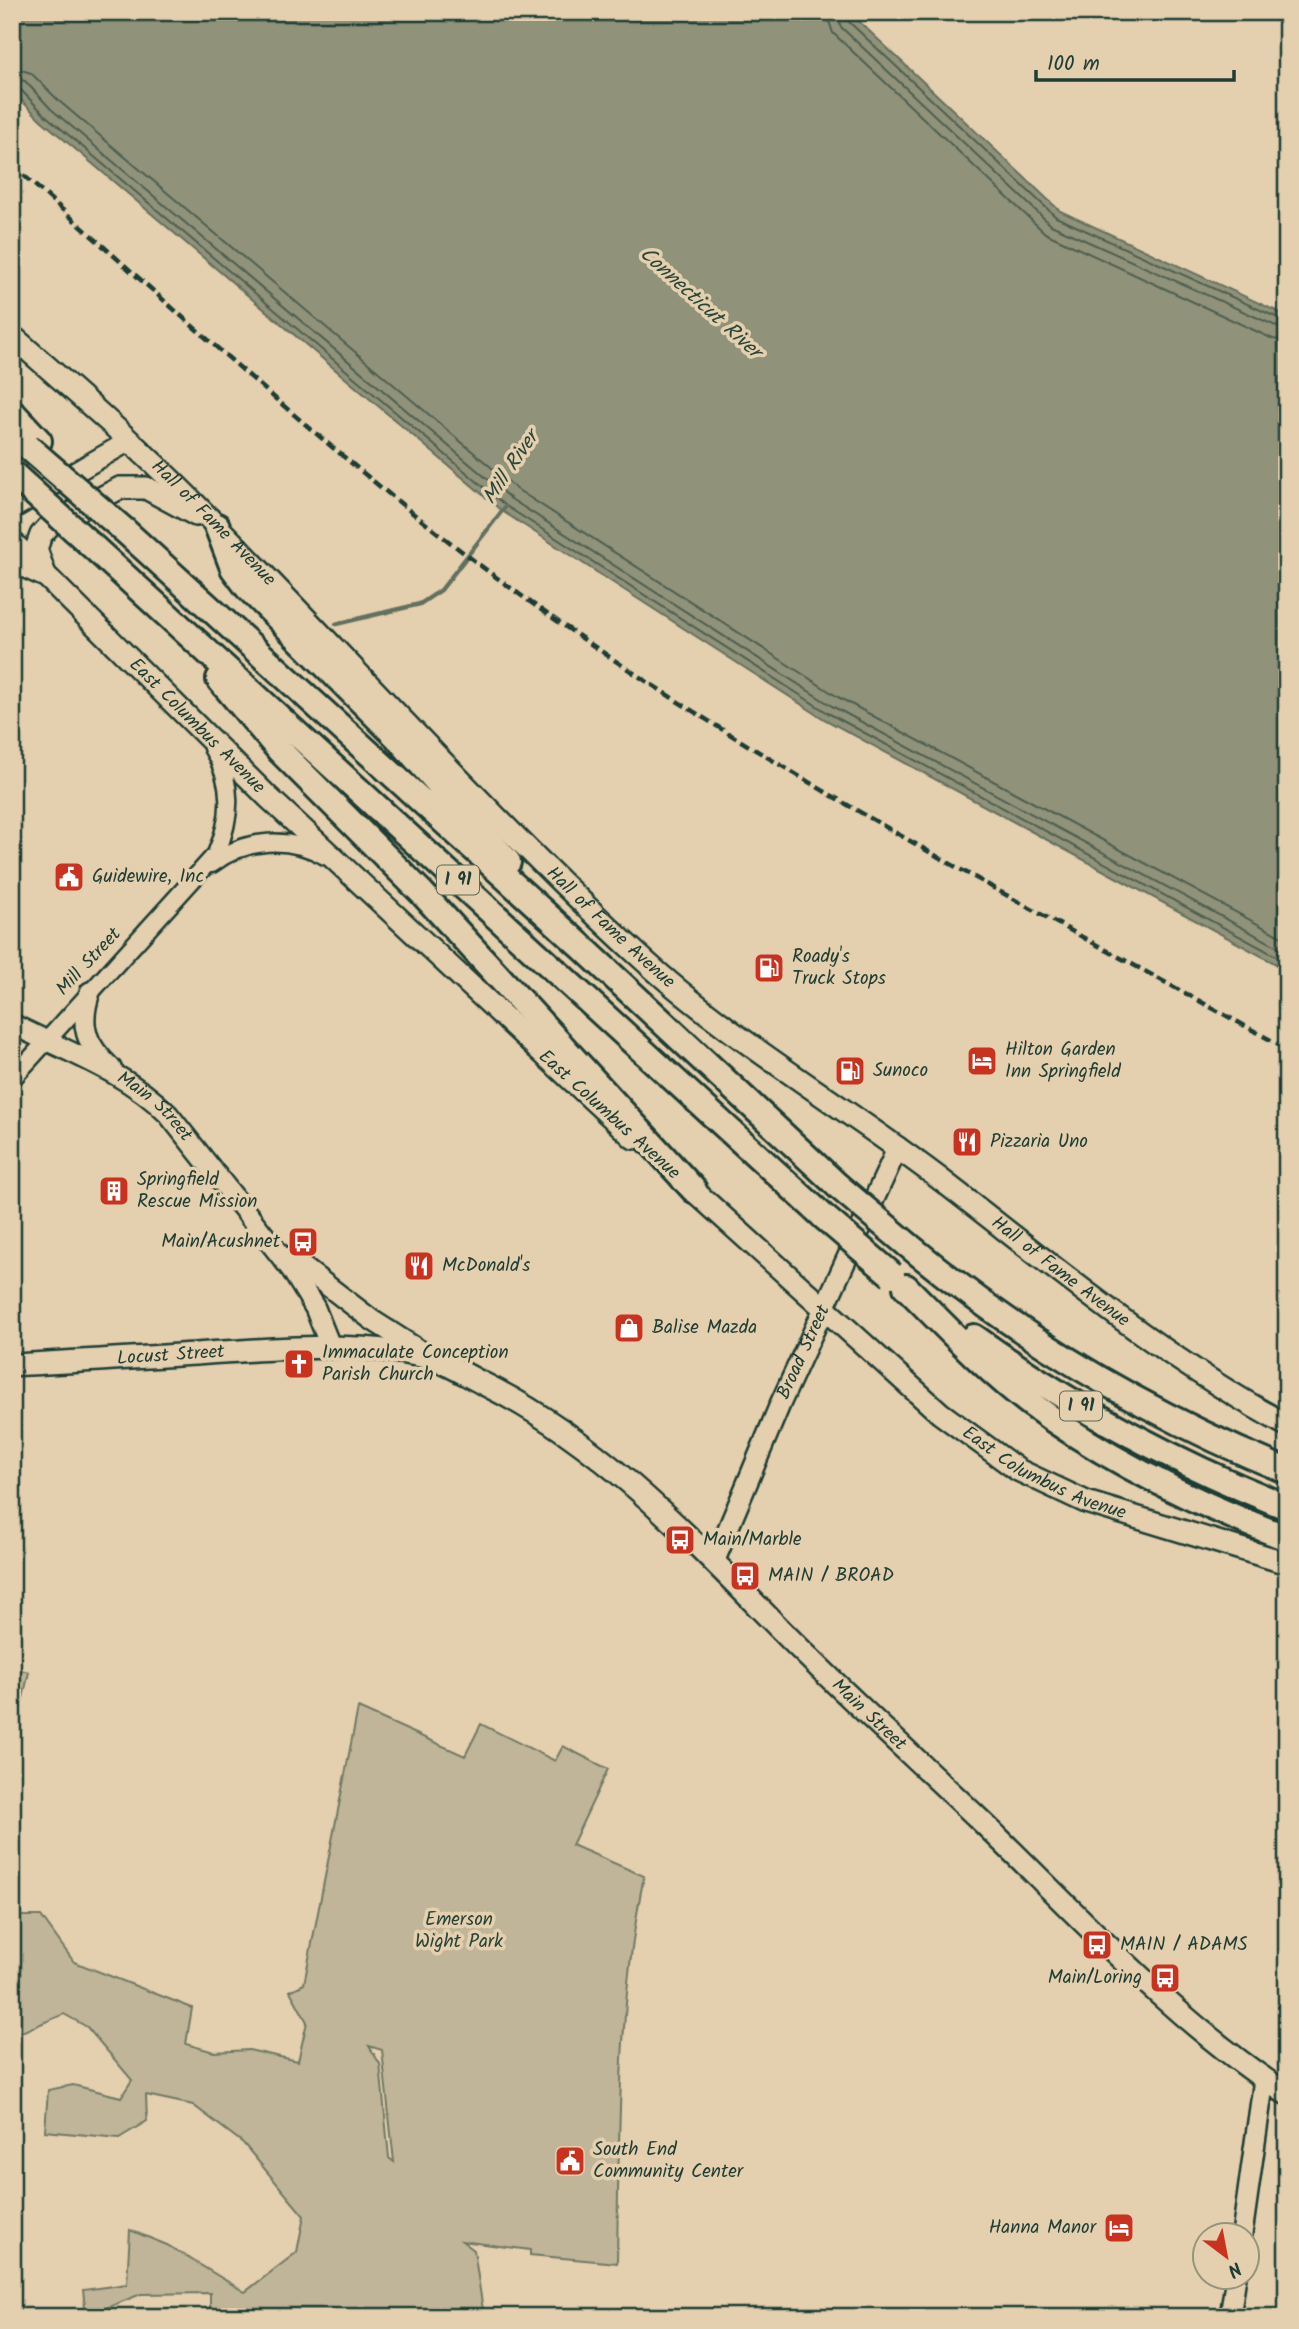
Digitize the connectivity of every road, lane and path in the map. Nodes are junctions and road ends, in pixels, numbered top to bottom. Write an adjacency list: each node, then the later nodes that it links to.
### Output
1 (12, 336): 4 (main road, Hall of Fame Avenue)
2 (12, 412): 3 (highway)
3 (26, 440): 15 (highway, I 91, bridge)
4 (129, 441): 6 (main road); 7 (main road, Hall of Fame Avenue)
5 (12, 474): 11 (highway, I 91, bridge)
6 (12, 509)
7 (216, 526): 10 (main road); 15 (highway); 21 (main road, Hall of Fame Avenue)
8 (12, 542): 10 (main road, East Columbus Avenue)
9 (12, 562): 10 (main road)
10 (48, 578): 12 (main road, East Columbus Avenue)
11 (166, 613): 22 (highway); 24 (highway, I 91, bridge)
12 (201, 731): 13 (main road, East Columbus Avenue); 14 (street, Mill Street)
13 (339, 864): 14 (street, Mill Street); 22 (main road, East Columbus Avenue)
14 (199, 874): 16 (street, Mill Street)
15 (582, 947): 29 (highway, I 91, bridge)
16 (90, 992): 18 (street, Mill Street); 19 (main road)
17 (12, 1024): 18 (main road, Main Street)
18 (45, 1041): 19 (main road, Main Street); 20 (street, Mill Street)
19 (122, 1078): 23 (main road, Main Street)
20 (12, 1079)
21 (898, 1147): 25 (main road, Broad Street); 30 (main road, Hall of Fame Avenue)
22 (694, 1190): 25 (main road, East Columbus Avenue)
23 (264, 1232): 26 (main road, Main Street); 27 (main road, Main Street)
24 (899, 1281): 33 (highway, I 91); 34 (highway)
25 (825, 1310): 35 (main road, Broad Street); 36 (main road, East Columbus Avenue)
26 (331, 1348): 27 (main road, Main Street); 28 (main road, Locust Street)
27 (434, 1359): 35 (main road, Main Street)
28 (12, 1366)
29 (1178, 1421): 31 (highway); 32 (highway, I 91)
30 (1287, 1425)
31 (1287, 1458)
32 (1287, 1471)
33 (1287, 1507)
34 (1287, 1538)
35 (715, 1560): 37 (main road, Main Street)
36 (1287, 1563)
37 (1264, 2079): 38 (main road, Main Street); 39 (main road)
38 (1287, 2094)
39 (1244, 2220)
40 (1234, 2290): 41 (main road)
41 (1230, 2317)

